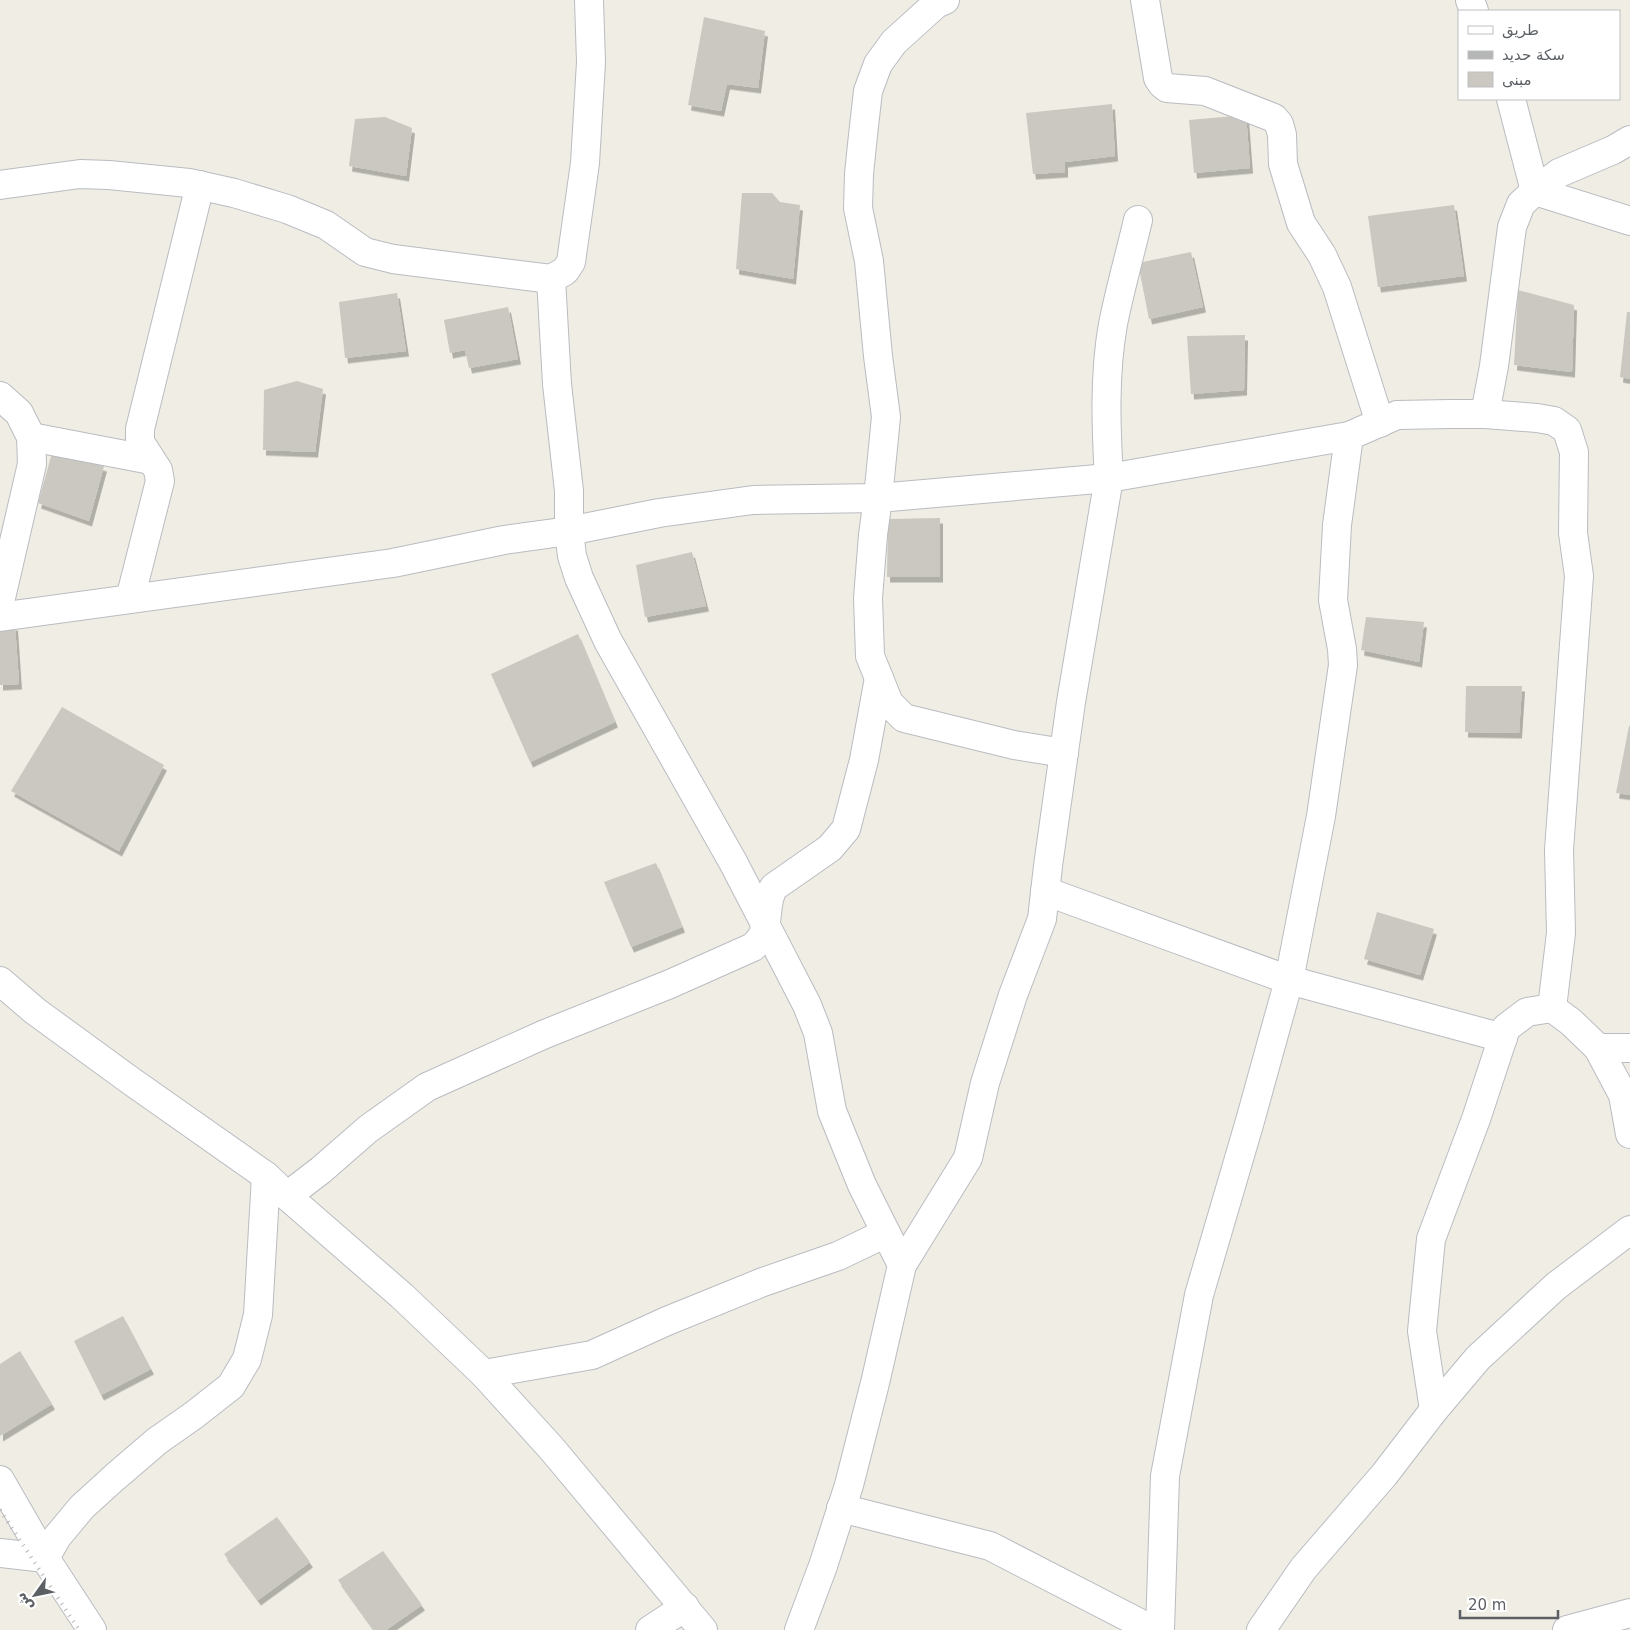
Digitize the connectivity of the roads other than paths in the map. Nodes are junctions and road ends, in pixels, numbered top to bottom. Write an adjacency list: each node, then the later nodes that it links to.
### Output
1 (589, 0): 11 (street)
2 (945, 0): 19 (street)
3 (1145, 0): 14 (street)
4 (1511, 100): 8 (street)
5 (1630, 140): 8 (street)
6 (0, 185): 7 (street)
7 (200, 185): 11 (street); 17 (street)
8 (1535, 191): 10 (street); 13 (street)
9 (1138, 220): 18 (street)
10 (1630, 221)
11 (551, 279): 20 (street)
12 (0, 396): 16 (street)
13 (1484, 414): 14 (street); 30 (street)
14 (1380, 422): 15 (street)
15 (1349, 436): 18 (street); 28 (street)
16 (31, 437): 17 (street); 22 (street)
17 (151, 460): 21 (street)
18 (1109, 478): 19 (street); 25 (street)
19 (878, 498): 20 (street); 24 (street)
20 (569, 531): 21 (street); 27 (street)
21 (130, 598): 23 (street)
22 (0, 602)
23 (0, 617)
24 (879, 678): 25 (street); 27 (street)
25 (1064, 753): 26 (street)
26 (1046, 891): 28 (street); 39 (street)
27 (765, 926): 36 (street); 38 (street)
28 (1289, 980): 31 (street); 53 (street)
29 (0, 981): 35 (street)
30 (1552, 1008): 31 (street); 32 (street)
31 (1503, 1038): 41 (street)
32 (1598, 1048): 33 (street); 34 (street)
33 (1630, 1048)
34 (1630, 1134)
35 (266, 1176): 36 (street); 45 (street)
36 (287, 1196): 40 (street)
37 (1630, 1230): 41 (street)
38 (886, 1233): 39 (street); 40 (street)
39 (902, 1265): 43 (street)
40 (484, 1374): 46 (street)
41 (1434, 1410): 54 (street)
42 (0, 1480): 45 (street)
43 (842, 1508): 51 (street); 52 (street)
44 (0, 1552): 45 (street)
45 (45, 1558): 48 (street)
46 (684, 1606): 49 (street); 50 (street)
47 (1630, 1613): 55 (street)
48 (92, 1630)
49 (650, 1630)
50 (703, 1630)
51 (799, 1630)
52 (1152, 1630)
53 (1160, 1630)
54 (1261, 1630)
55 (1567, 1630)

